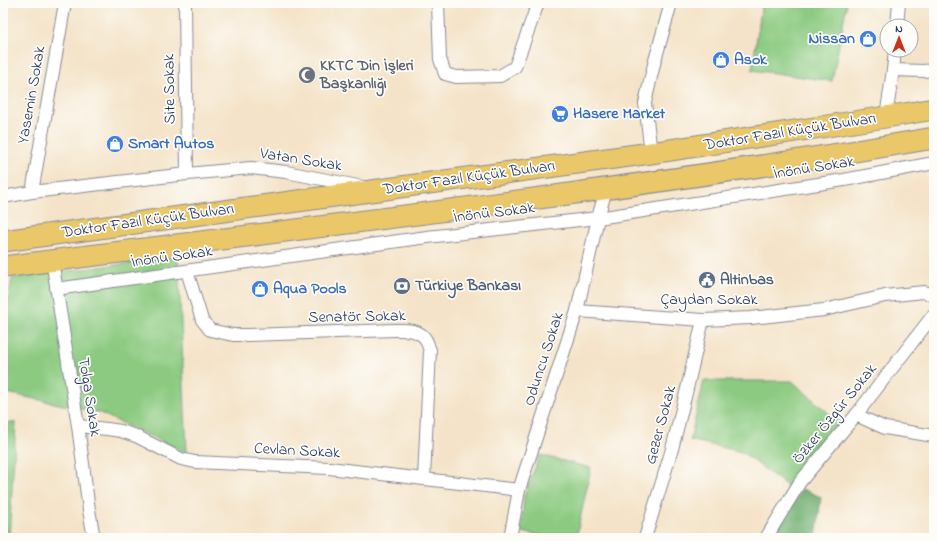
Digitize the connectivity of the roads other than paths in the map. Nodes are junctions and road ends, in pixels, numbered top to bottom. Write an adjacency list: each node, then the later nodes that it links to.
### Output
1 (65, 3): 19 (street, Yasemin Sokak)
2 (185, 3): 16 (street, Site Sokak)
3 (438, 3): 4 (street)
4 (538, 3)
5 (671, 3): 14 (street)
6 (899, 3): 7 (street)
7 (898, 18)
8 (894, 58): 9 (street)
9 (893, 70): 10 (street); 12 (street)
10 (934, 70)
11 (934, 109): 12 (highway, Doktor Fazıl Küçük Bulvarı)
12 (886, 117): 14 (highway, Doktor Fazıl Küçük Bulvarı)
13 (934, 138): 17 (highway, Doktor Fazıl Küçük Bulvarı)
14 (651, 153): 18 (highway, Doktor Fazıl Küçük Bulvarı)
15 (934, 163): 21 (street, İnönü Sokak)
16 (187, 174): 18 (street, Vatan Sokak); 19 (street, Vatan Sokak)
17 (606, 189): 21 (street, Oduncu Sokak); 23 (highway, Doktor Fazıl Küçük Bulvarı)
18 (379, 190): 22 (highway, Doktor Fazıl Küçük Bulvarı)
19 (32, 192): 20 (street, Vatan Sokak)
20 (3, 196)
21 (598, 218): 25 (street, İnönü Sokak); 28 (street, Oduncu Sokak)
22 (3, 241)
23 (52, 260): 24 (highway, Doktor Fazıl Küçük Bulvarı); 26 (street, Tolga Sokak)
24 (3, 267)
25 (187, 270): 26 (street, İnönü Sokak); 34 (street, Senatör Sokak)
26 (56, 289): 32 (street, Tolga Sokak)
27 (934, 295): 30 (street, Çaydan Sokak)
28 (577, 310): 30 (street, Çaydan Sokak); 35 (street, Oduncu Sokak)
29 (934, 314): 31 (street, Özker Özgür Sokak)
30 (703, 320): 38 (street, Gezer Sokak)
31 (856, 415): 33 (street); 39 (street, Özker Özgür Sokak)
32 (78, 426): 34 (street, Cevlan Sokak); 36 (street, Tolga Sokak)
33 (934, 436)
34 (424, 479): 35 (street, Cevlan Sokak)
35 (519, 490): 37 (street, Oduncu Sokak)
36 (94, 538)
37 (510, 538)
38 (645, 538)
39 (766, 538)

